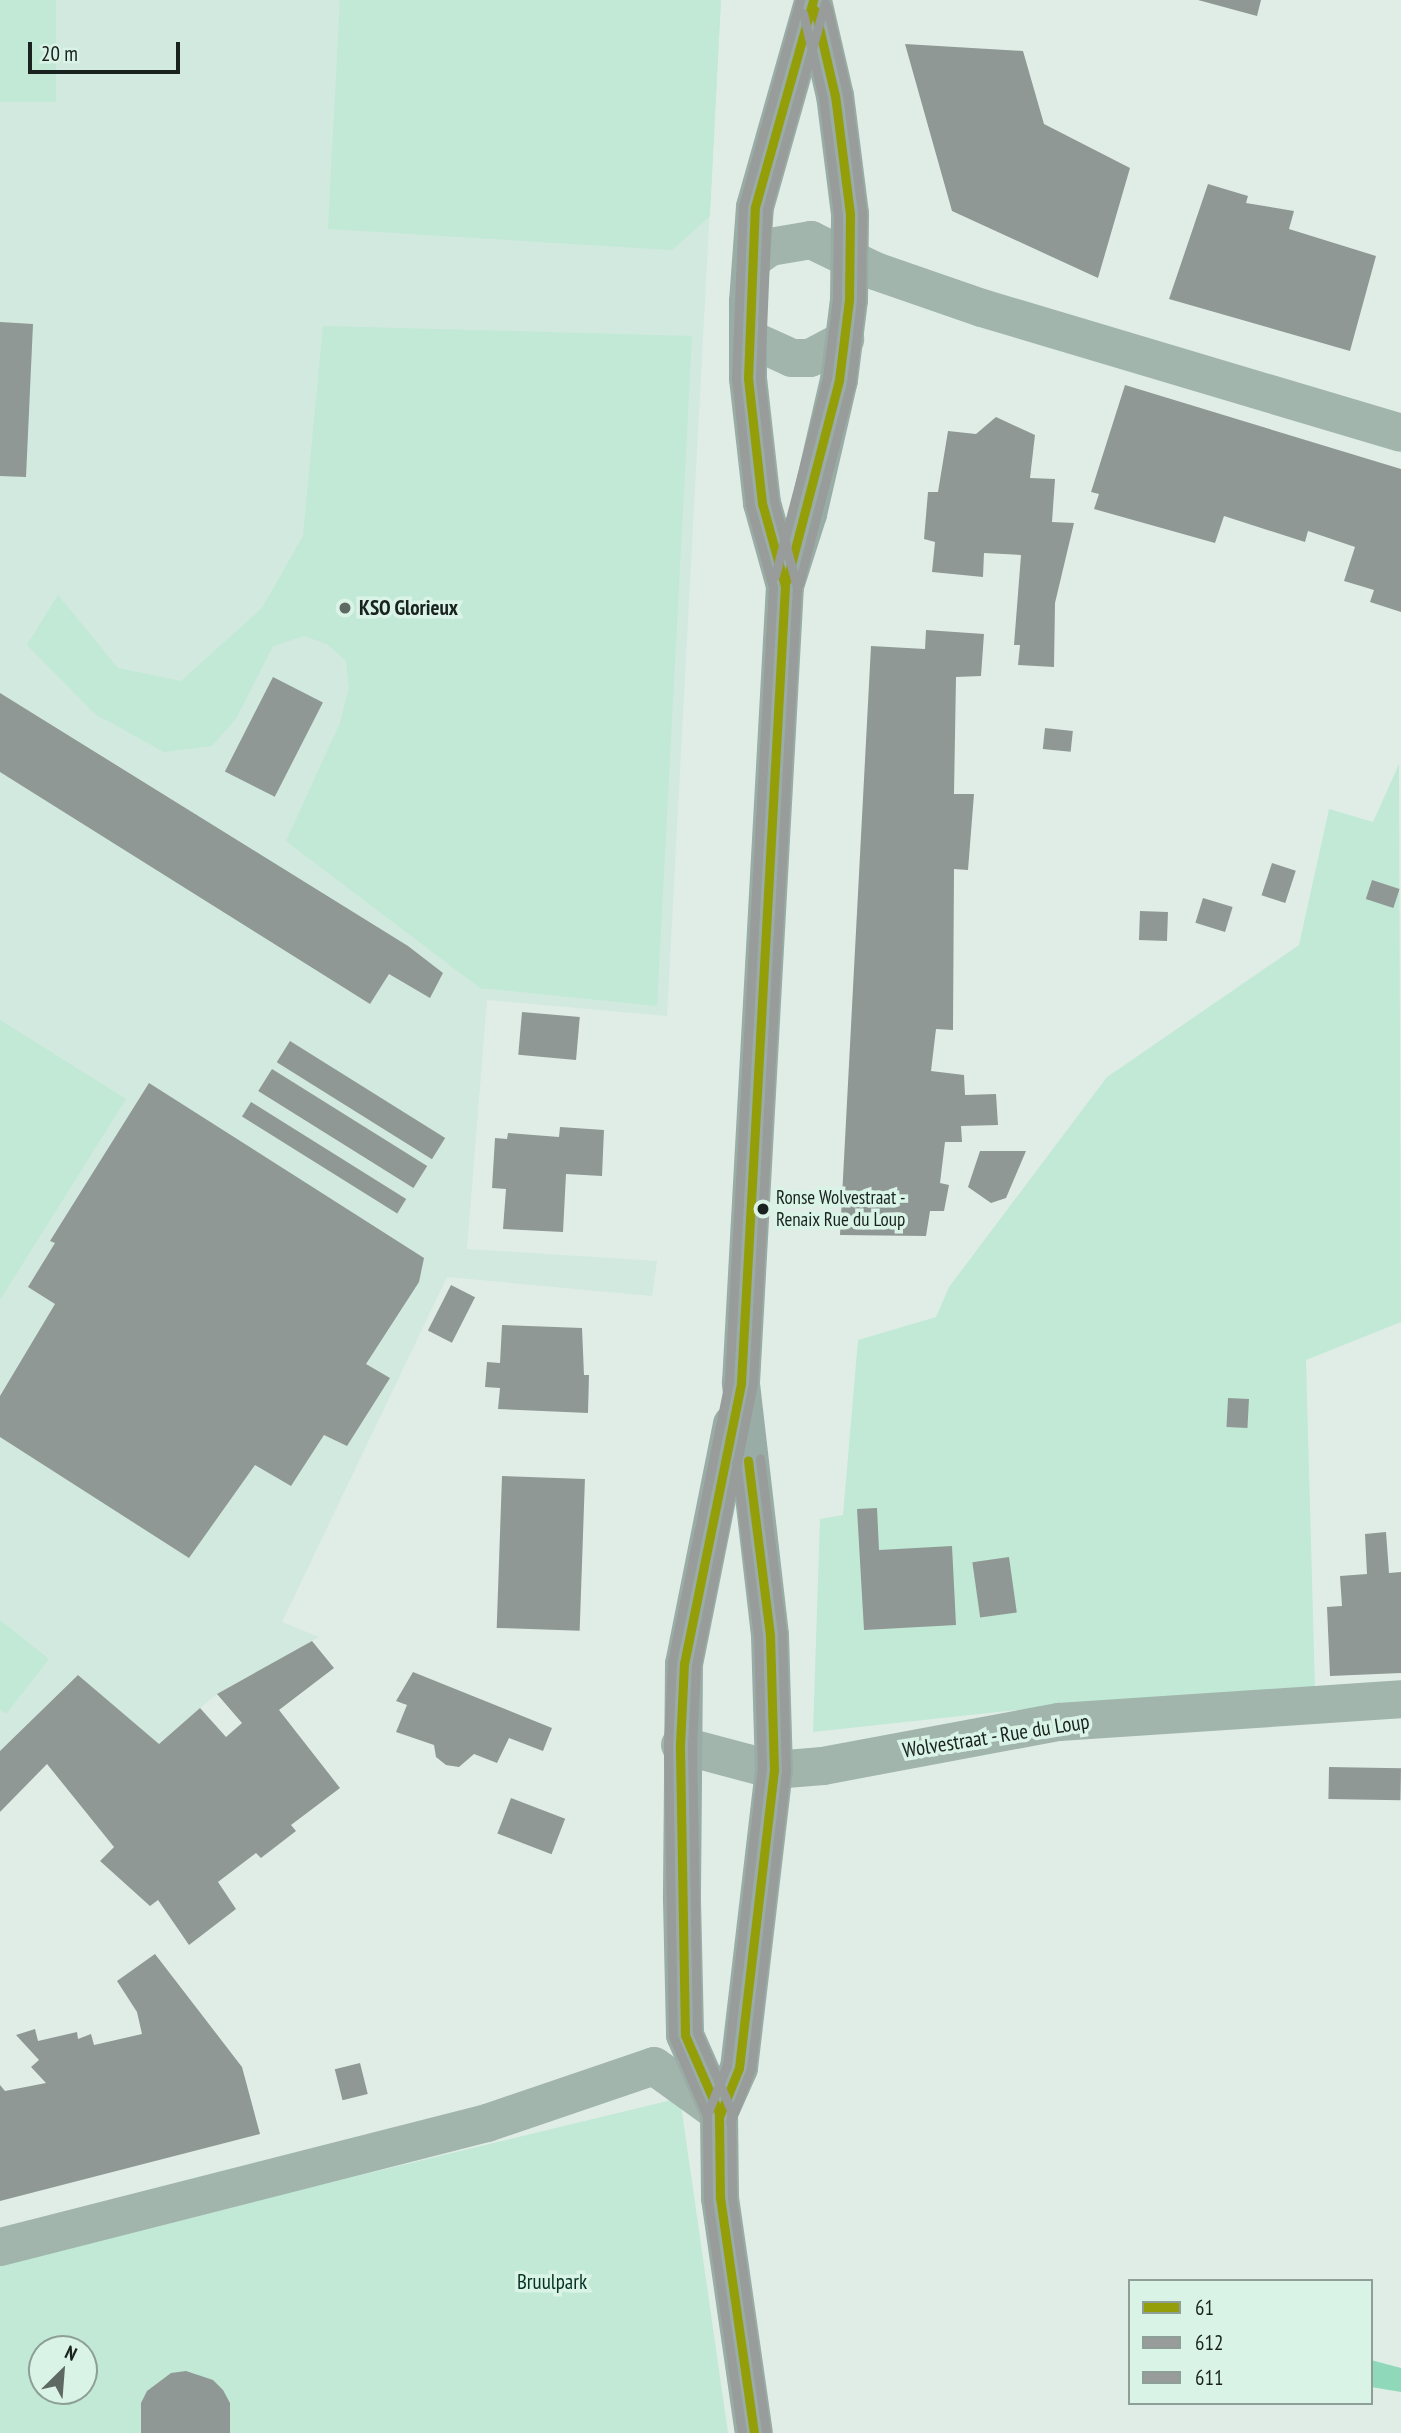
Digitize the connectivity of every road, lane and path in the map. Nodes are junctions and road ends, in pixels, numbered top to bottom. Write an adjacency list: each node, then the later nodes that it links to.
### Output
1 (813, 1): 2 (main road); 3 (main road)
2 (850, 256): 3 (street); 5 (main road); 6 (street)
3 (752, 260): 4 (main road)
4 (748, 338): 5 (street); 7 (main road)
5 (845, 339): 7 (main road)
6 (1401, 433)
7 (785, 586): 8 (main road)
8 (741, 1383): 10 (main road); 11 (main road)
9 (1401, 1699): 11 (street, Wolvestraat - Rue du Loup)
10 (680, 1745): 11 (street, Wolvestraat - Rue du Loup); 12 (main road)
11 (774, 1770): 12 (main road)
12 (719, 2113): 13 (street); 14 (main road)
13 (0, 2247)
14 (754, 2433)

